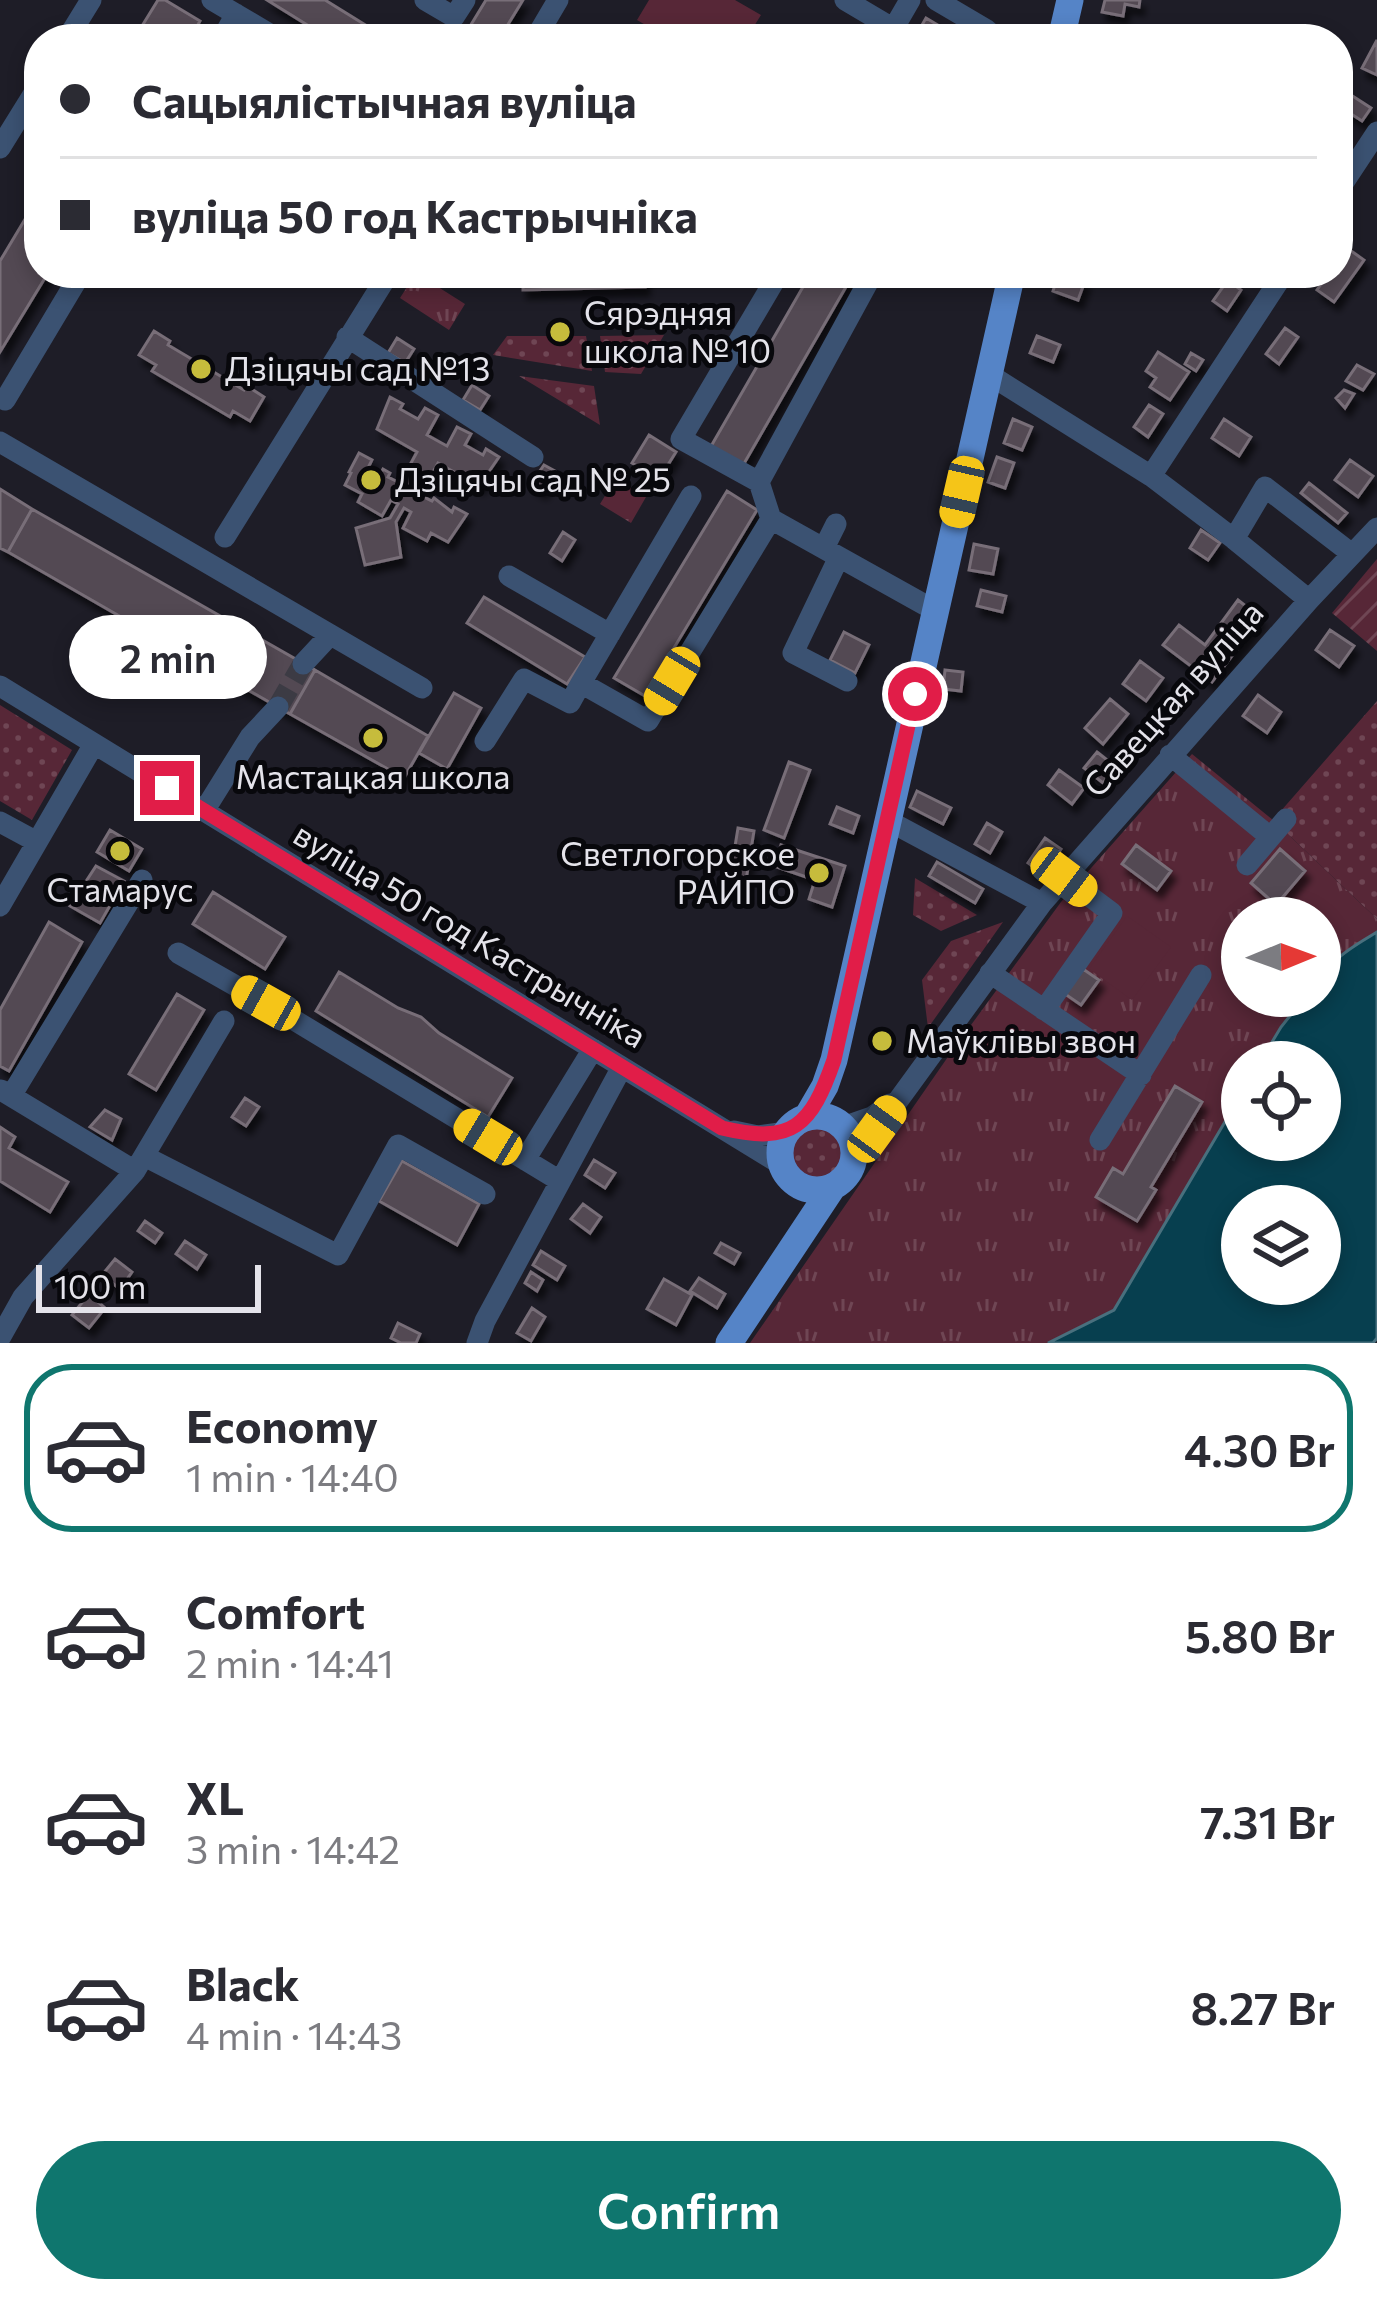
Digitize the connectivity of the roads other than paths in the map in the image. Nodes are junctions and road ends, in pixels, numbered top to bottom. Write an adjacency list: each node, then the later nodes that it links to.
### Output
1 (212, 0): 6 (street)
2 (425, 0): 3 (street)
3 (465, 0)
4 (845, 0): 9 (street)
5 (936, 0): 10 (street)
6 (236, 14): 7 (street); 8 (street)
7 (230, 24)
8 (253, 24)
9 (877, 24)
10 (977, 24)
11 (24, 109): 13 (street)
12 (1377, 131): 14 (street)
13 (0, 148)
14 (1353, 168)
15 (72, 288): 23 (street)
16 (379, 288): 21 (street)
17 (769, 288): 27 (street)
18 (865, 288): 27 (street)
19 (1009, 288): 22 (main road)
20 (1274, 288): 26 (street)
21 (347, 337): 25 (street); 32 (street)
22 (990, 375): 26 (street); 38 (main road)
23 (5, 400)
24 (0, 442): 40 (street)
25 (533, 457)
26 (1150, 476): 33 (street)
27 (759, 482): 29 (street)
28 (691, 496): 39 (street)
29 (771, 519): 34 (street); 43 (street)
30 (836, 524): 34 (street)
31 (1377, 528): 35 (street, Савецкая вуліца)
32 (225, 537)
33 (1234, 538): 35 (street); 37 (street)
34 (831, 552): 38 (street); 42 (street)
35 (1352, 554): 37 (street, Савецкая вуліца)
36 (509, 576): 39 (street)
37 (1309, 600): 49 (street, Савецкая вуліца)
38 (934, 610): 52 (main road)
39 (610, 634): 43 (street)
40 (330, 635): 41 (street); 45 (street)
41 (303, 664)
42 (848, 680)
43 (580, 683): 47 (street)
44 (0, 686): 48 (street, вуліца 50 год Кастрычніка)
45 (422, 688)
46 (278, 706): 50 (street)
47 (485, 741)
48 (94, 744): 50 (street, вуліца 50 год Кастрычніка); 55 (street)
49 (1170, 755): 54 (street); 57 (street, Савецкая вуліца)
50 (204, 811): 66 (street, вуліца 50 год Кастрычніка)
51 (1286, 819): 54 (street)
52 (887, 820): 59 (street); 71 (main road)
53 (0, 822): 55 (street)
54 (1270, 837): 56 (street)
55 (37, 842): 60 (street)
56 (1247, 865)
57 (1064, 877): 59 (street, Савецкая вуліца); 64 (street)
58 (142, 880): 69 (street)
59 (1042, 903): 62 (street, Савецкая вуліца)
60 (0, 906)
61 (178, 953): 74 (street)
62 (990, 973): 64 (street); 70 (street, Савецкая вуліца)
63 (1201, 975): 68 (street)
64 (1044, 1010): 68 (street)
65 (224, 1021): 76 (street)
66 (593, 1049): 67 (street, вуліца 50 год Кастрычніка); 74 (street)
67 (622, 1067): 72 (street, вуліца 50 год Кастрычніка); 78 (street)
68 (1141, 1075): 73 (street)
69 (6, 1093): 76 (street)
70 (900, 1097): 71 (street, Савецкая вуліца); 75 (street, Савецкая вуліца)
71 (817, 1124): 72 (street, вуліца 50 год Кастрычніка); 75 (main road); 77 (main road)
72 (722, 1128): 77 (street, вуліца 50 год Кастрычніка)
73 (1100, 1140)
74 (525, 1160): 78 (street)
75 (854, 1161): 79 (main road)
76 (140, 1163): 80 (street); 82 (street)
77 (790, 1175): 79 (main road); 81 (main road)
78 (560, 1181): 83 (street)
79 (832, 1188): 81 (main road)
80 (484, 1194)
81 (785, 1258): 84 (main road)
82 (0, 1338)
83 (477, 1343)
84 (729, 1343)

